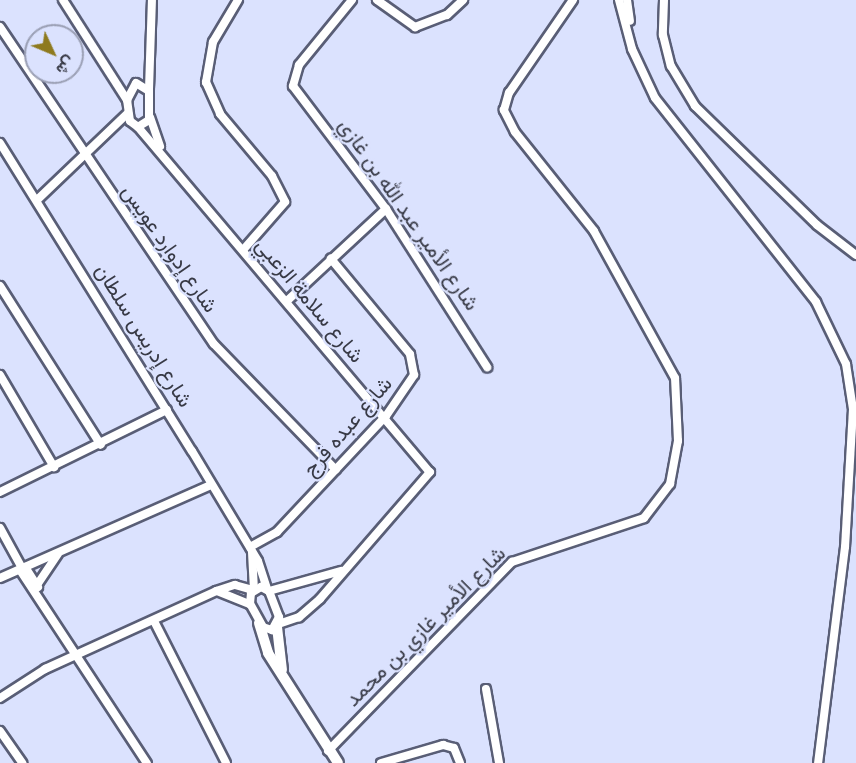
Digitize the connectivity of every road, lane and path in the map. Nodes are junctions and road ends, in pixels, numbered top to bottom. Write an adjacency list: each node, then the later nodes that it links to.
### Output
1 (63, 0): 15 (street)
2 (152, 0): 14 (street)
3 (238, 0): 29 (street)
4 (352, 0): 28 (street, شارع الأمير عبد الله بن غازي)
5 (377, 0): 10 (street)
6 (619, 0): 19 (street)
7 (627, 0): 19 (street)
8 (664, 0): 13 (street)
9 (669, 0): 13 (street)
10 (463, 2)
11 (573, 2): 62 (street, شارع الأمير غازي بن محمد)
12 (0, 27): 26 (street, شارع إدوارد عويس)
13 (666, 50): 30 (street)
14 (147, 62): 16 (street); 17 (street, شارع سلامة الزعبي)
15 (114, 77): 16 (street); 18 (street)
16 (134, 84): 17 (street); 18 (street)
17 (149, 91): 21 (street, شارع سلامة الزعبي)
18 (127, 100): 20 (street)
19 (660, 102): 70 (street)
20 (128, 113): 22 (street, شارع سلامة الزعبي); 23 (street)
21 (150, 117): 22 (street); 25 (street, شارع سلامة الزعبي)
22 (137, 127): 23 (street); 25 (street, شارع سلامة الزعبي)
23 (112, 134): 26 (street)
24 (0, 143): 27 (street, شارع إدريس سلطان)
25 (162, 152): 29 (street, شارع سلامة الزعبي)
26 (83, 158): 27 (street); 40 (street, شارع إدوارد عويس)
27 (37, 200): 36 (street, شارع إدريس سلطان)
28 (386, 209): 31 (street); 34 (street, شارع الأمير عبد الله بن غازي)
29 (244, 249): 33 (street, شارع سلامة الزعبي)
30 (856, 255)
31 (331, 259): 33 (street); 37 (street, شارع عبده فرج)
32 (0, 286): 38 (street)
33 (288, 300): 37 (street, شارع سلامة الزعبي)
34 (487, 367)
35 (0, 375): 39 (street)
36 (167, 410): 38 (street); 41 (street, شارع إدريس سلطان)
37 (386, 416): 40 (street, شارع عبده فرج); 47 (street, شارع سلامة الزعبي)
38 (101, 445): 39 (street)
39 (54, 467): 42 (street)
40 (336, 470): 45 (street, شارع عبده فرج)
41 (211, 485): 44 (street); 45 (street, شارع إدريس سلطان)
42 (0, 492)
43 (0, 528): 46 (street)
44 (63, 549): 46 (street); 49 (street)
45 (251, 550): 50 (street, شارع إدريس سلطان); 51 (street, شارع إدريس سلطان)
46 (23, 568): 48 (street); 49 (street)
47 (345, 569): 51 (street); 56 (street)
48 (0, 578)
49 (38, 589): 57 (street)
50 (253, 590): 51 (street); 52 (street); 53 (street, شارع إدريس سلطان)
51 (268, 590): 56 (street, شارع إدريس سلطان)
52 (216, 591): 53 (street); 54 (street)
53 (250, 604): 55 (street)
54 (154, 621): 57 (street); 65 (street)
55 (259, 623): 56 (street); 58 (street)
56 (278, 625): 58 (street)
57 (79, 653): 60 (street); 64 (street)
58 (282, 673): 62 (street)
59 (486, 689): 69 (street)
60 (0, 698)
61 (0, 731): 63 (street)
62 (328, 751): 66 (street)
63 (22, 763)
64 (147, 763)
65 (226, 763)
66 (338, 763)
67 (381, 763): 68 (street)
68 (460, 763)
69 (499, 763)
70 (818, 763)

